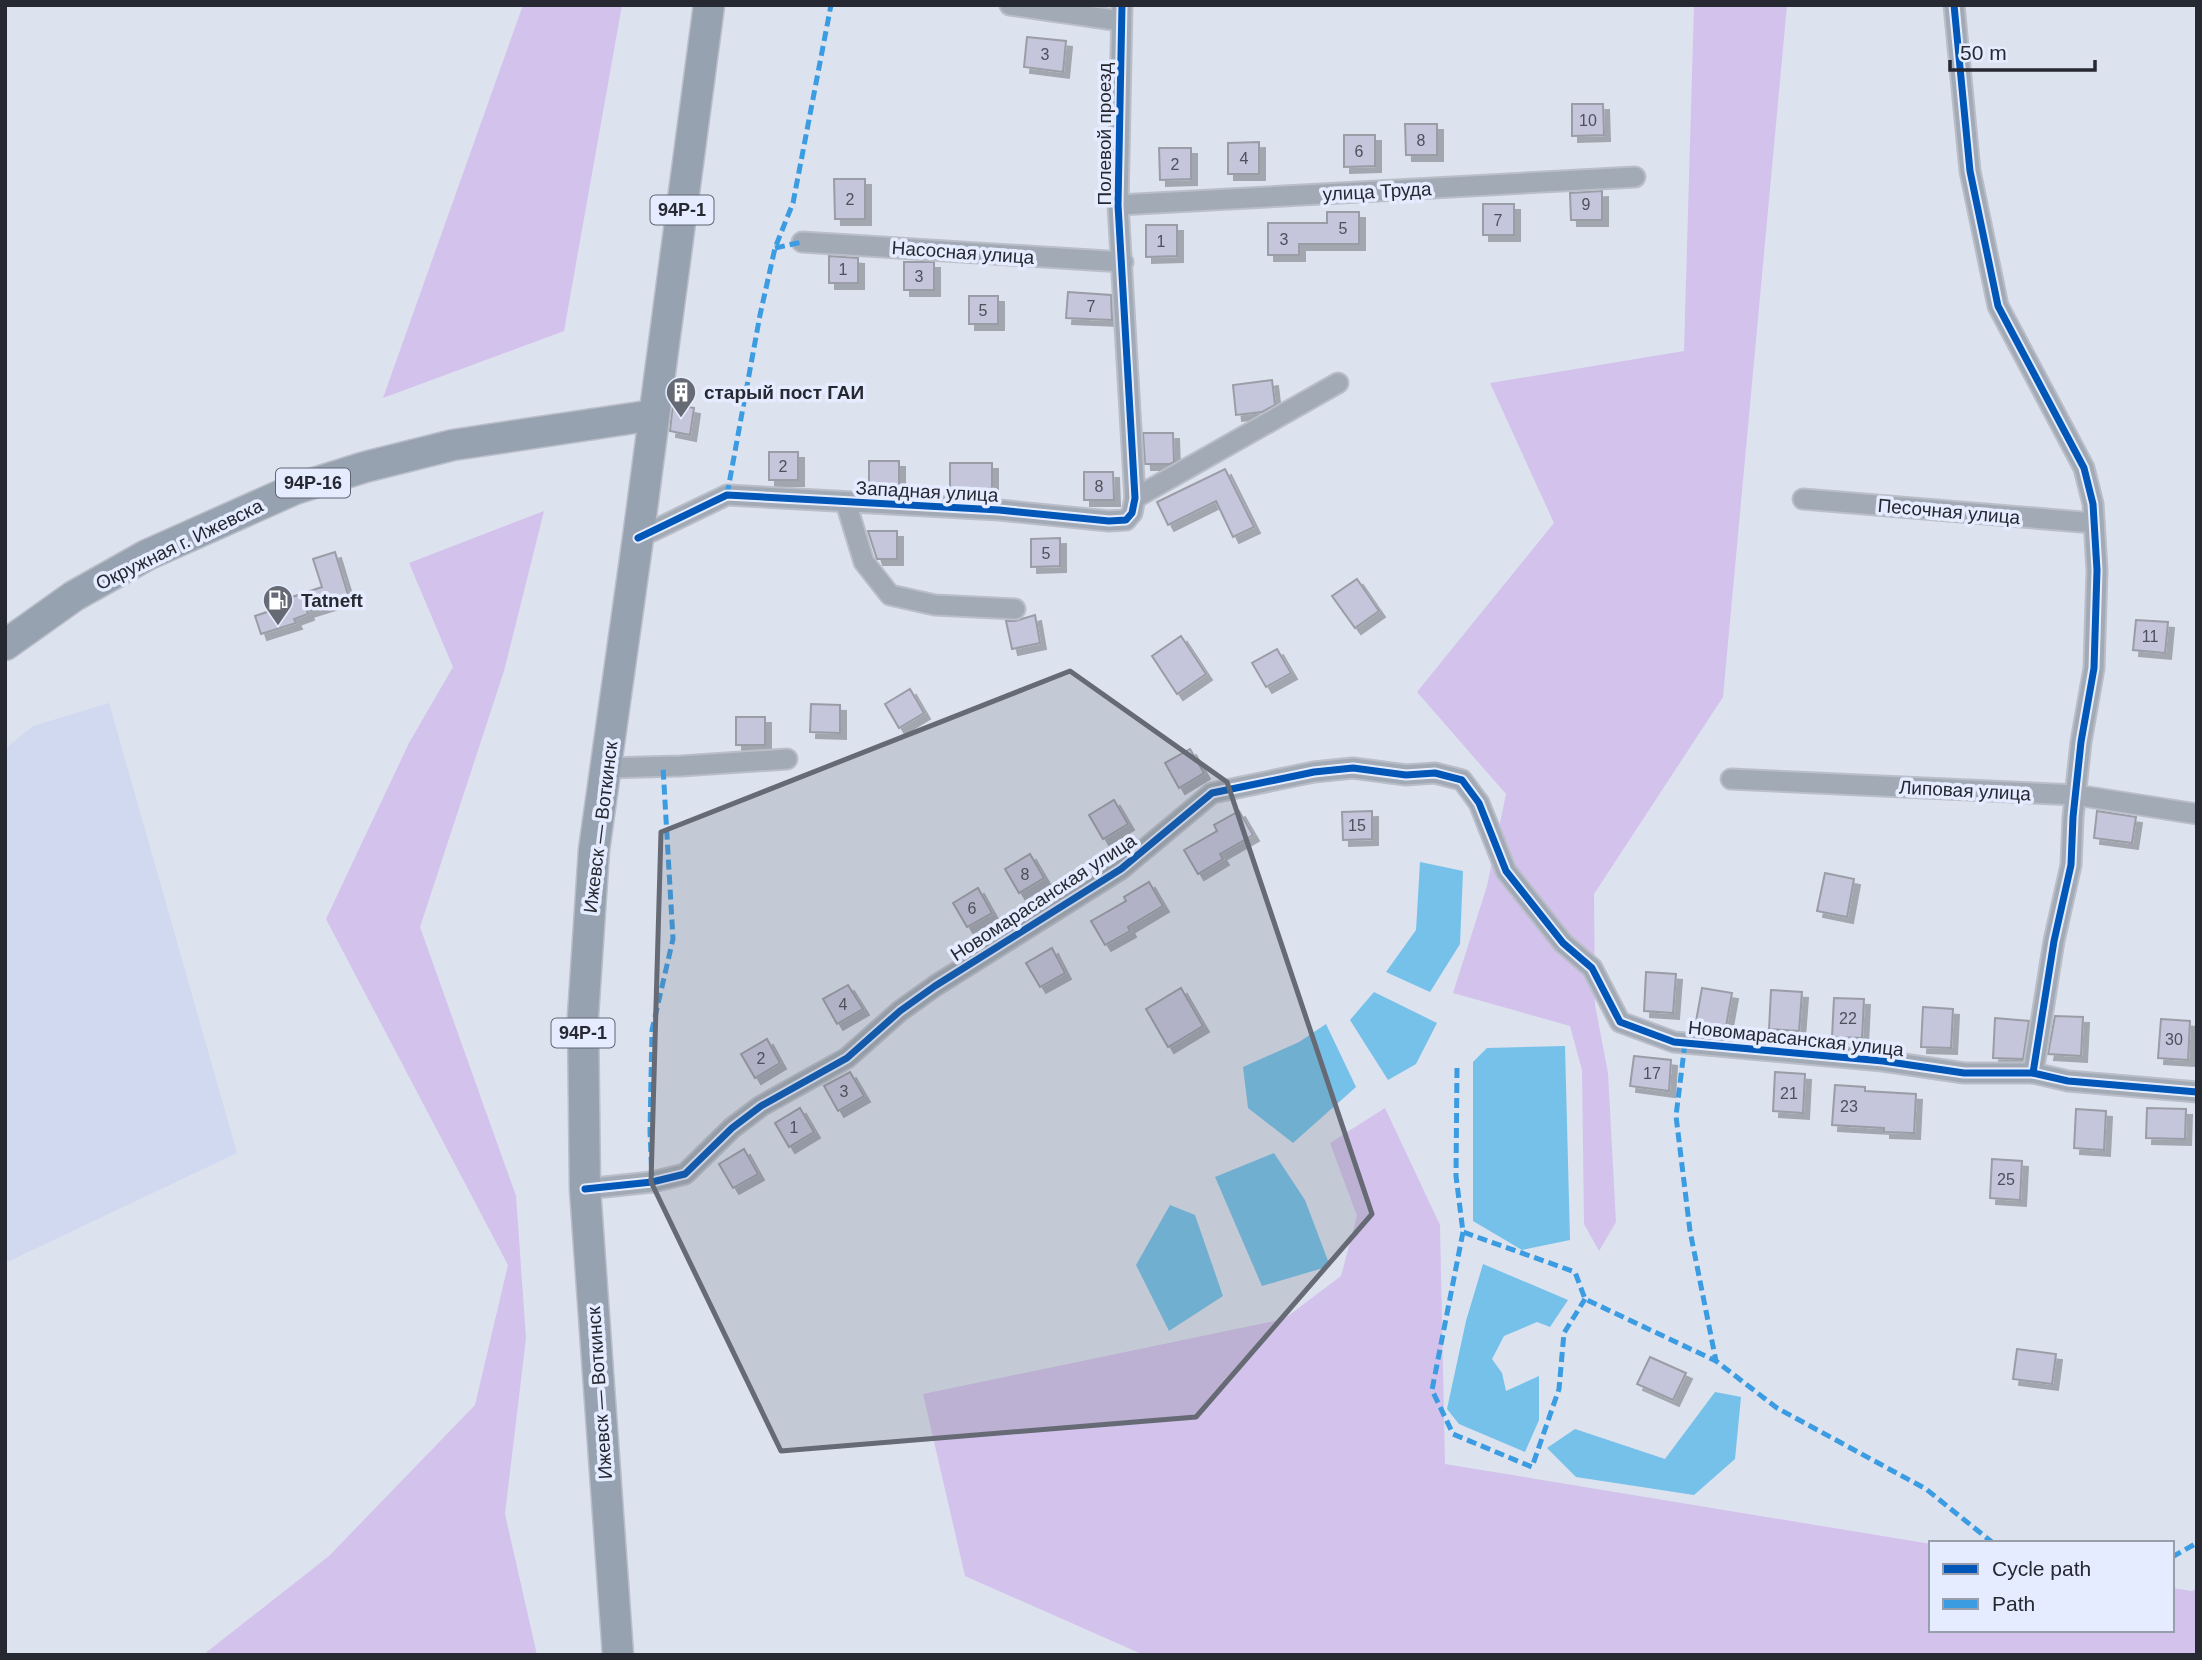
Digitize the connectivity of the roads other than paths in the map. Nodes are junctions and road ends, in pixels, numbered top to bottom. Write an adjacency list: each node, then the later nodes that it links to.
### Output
1 (709, 5): 10 (main road, Ижевск — Воткинск / 94Р-1)
2 (1010, 5): 4 (street)
3 (1954, 5): 14 (street)
4 (1121, 13): 6 (street, Полевой проезд)
5 (1635, 177): 6 (street, улица Труда)
6 (1118, 205): 8 (street, Полевой проезд)
7 (803, 242): 8 (street, Насосная улица)
8 (1123, 262): 11 (street, Полевой проезд)
9 (1338, 383): 11 (street)
10 (654, 415): 15 (main road, Ижевск — Воткинск / 94Р-1); 17 (main road, Окружная г. Ижевска / 94Р-16)
11 (1135, 498): 13 (street, Западная улица)
12 (1803, 499): 14 (street, Песочная улица)
13 (846, 503): 15 (street, Западная улица); 16 (street)
14 (2094, 523): 21 (street)
15 (638, 538): 19 (main road, Ижевск — Воткинск / 94Р-1)
16 (1015, 609)
17 (5, 645)
18 (787, 759): 19 (street)
19 (605, 768): 25 (main road, Ижевск — Воткинск / 94Р-1)
20 (1731, 779): 21 (street, Липовая улица)
21 (2076, 795): 22 (street, Липовая улица); 23 (street)
22 (2197, 814)
23 (2034, 1073): 24 (street, Новомарасанская улица); 25 (street, Новомарасанская улица)
24 (2197, 1092)
25 (585, 1189): 26 (main road, Ижевск — Воткинск / 94Р-1)
26 (618, 1655)

